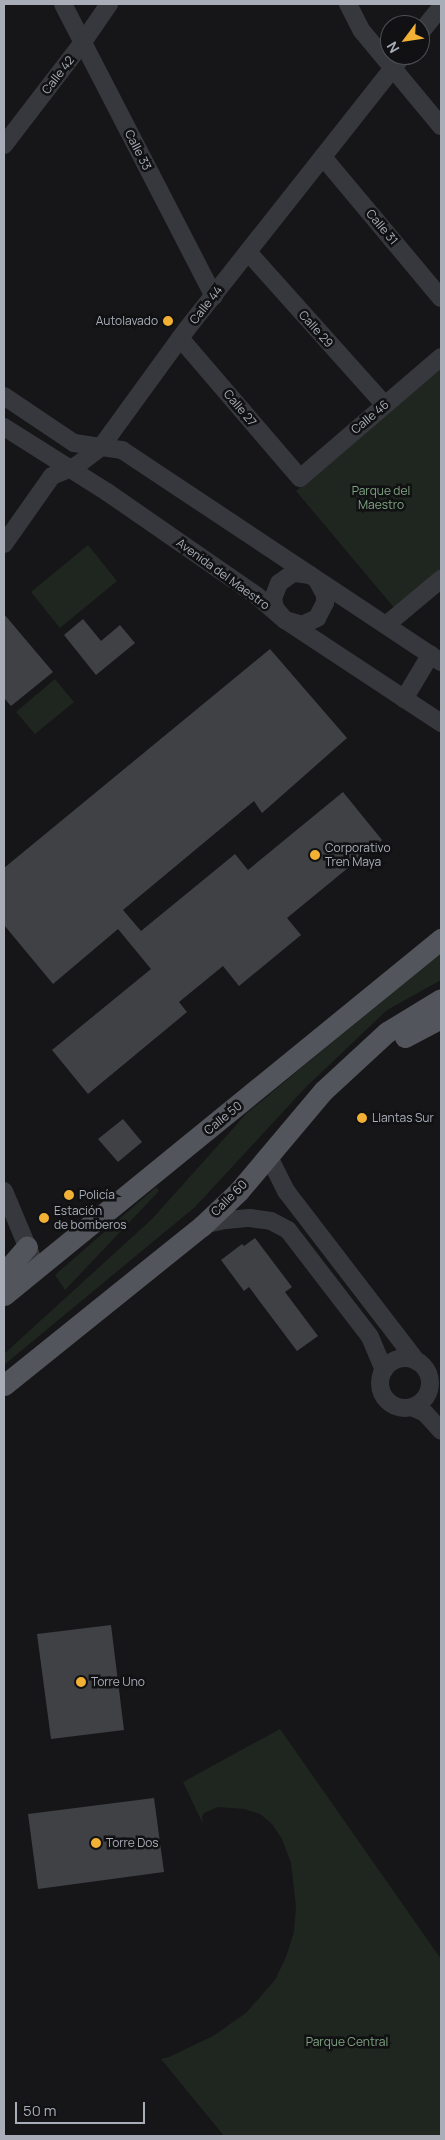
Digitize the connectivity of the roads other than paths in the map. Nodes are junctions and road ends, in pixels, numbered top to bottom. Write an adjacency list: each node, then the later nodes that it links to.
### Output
1 (63, 4): 6 (street, Calle 33)
2 (109, 4): 6 (street, Calle 42)
3 (348, 4): 7 (street)
4 (441, 7): 5 (street)
5 (430, 21)
6 (83, 42): 11 (street, Calle 42); 14 (street, Calle 33)
7 (380, 47)
8 (395, 65): 12 (street, Calle 44)
9 (399, 65): 10 (street)
10 (441, 126)
11 (4, 145)
12 (323, 157): 13 (street, Calle 44); 15 (street, Calle 31)
13 (248, 252): 14 (street, Calle 44); 19 (street, Calle 29)
14 (214, 296): 16 (street, Calle 44)
15 (441, 298)
16 (180, 338): 21 (street, Calle 44); 23 (street, Calle 27)
17 (441, 357): 19 (street, Calle 46)
18 (4, 396): 21 (street)
19 (385, 405): 23 (street, Calle 46)
20 (4, 427): 22 (street, Avenida del Maestro)
21 (101, 447): 22 (street, Calle 44); 25 (street)
22 (68, 469): 24 (street, Calle 44); 27 (street, Avenida del Maestro)
23 (300, 478)
24 (4, 544)
25 (313, 577): 27 (street); 27 (street); 28 (street)
26 (441, 579): 28 (street)
27 (285, 620): 30 (street, Avenida del Maestro)
28 (386, 625): 29 (street)
29 (436, 658): 30 (street)
30 (404, 699): 31 (street, Avenida del Maestro)
31 (441, 723)
32 (441, 939): 40 (main road, Calle 50)
33 (441, 999): 35 (main road, Calle 60)
34 (441, 1018): 35 (main road)
35 (297, 1122): 36 (main road, Calle 60)
36 (268, 1155): 38 (main road, Calle 60); 43 (street)
37 (4, 1191): 39 (street)
38 (202, 1226): 44 (street); 46 (main road, Calle 60)
39 (27, 1247): 40 (street); 41 (main road)
40 (36, 1270): 42 (main road, Calle 50)
41 (4, 1273)
42 (4, 1295)
43 (417, 1362): 44 (street); 45 (street)
44 (384, 1370): 48 (street)
45 (430, 1382): 47 (street); 48 (street)
46 (4, 1385)
47 (441, 1398)
48 (412, 1407): 49 (street)
49 (441, 1430)

